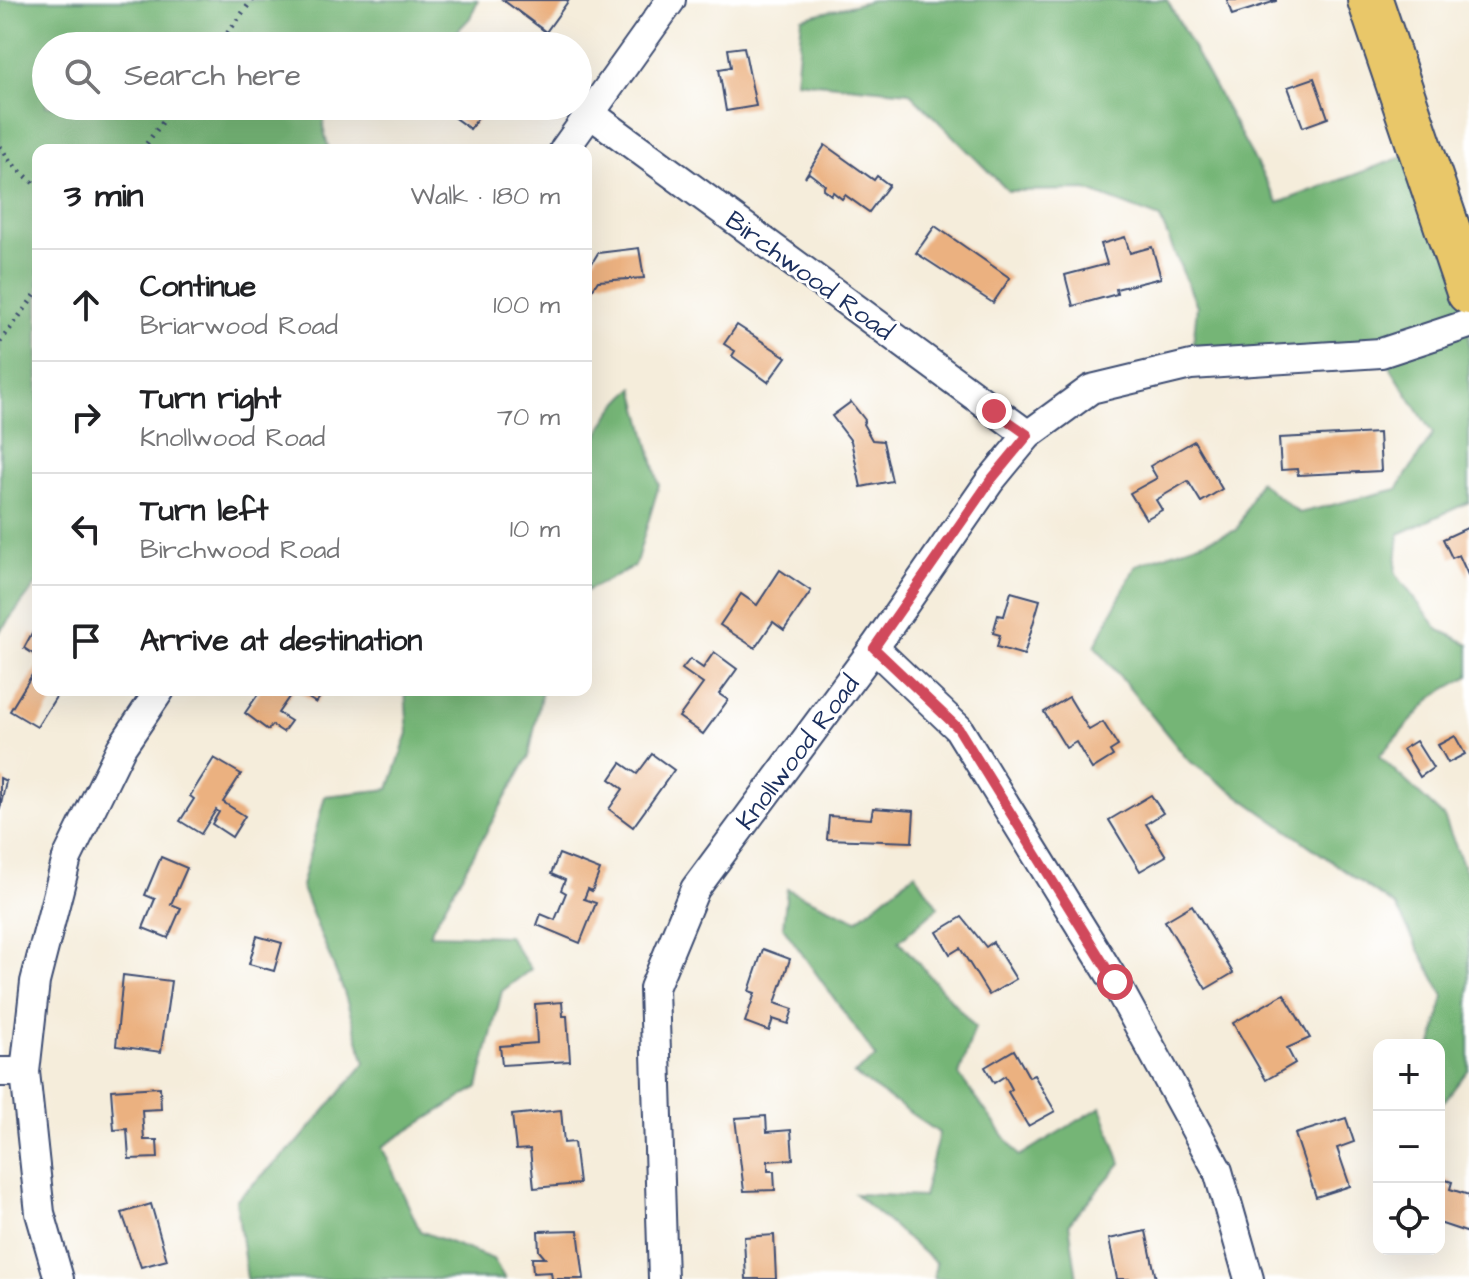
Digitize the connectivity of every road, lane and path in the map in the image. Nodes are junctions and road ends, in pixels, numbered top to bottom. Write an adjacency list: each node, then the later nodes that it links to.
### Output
1 (252, 0): 4 (path)
2 (671, 0): 5 (street)
3 (1370, 0): 13 (main road)
4 (228, 32)
5 (592, 113)
6 (592, 115): 17 (street, Birchwood Road)
7 (164, 120): 9 (path)
8 (586, 120): 10 (street)
9 (146, 144)
10 (568, 144)
11 (0, 146): 12 (path)
12 (32, 182)
13 (1469, 292)
14 (32, 299): 16 (path)
15 (1469, 324): 17 (street, Knollwood Road)
16 (0, 342)
17 (1028, 435): 18 (street, Knollwood Road)
18 (874, 648): 22 (street, Knollwood Road); 23 (street)
19 (156, 696): 20 (street)
20 (12, 1072): 21 (street)
21 (59, 1279)
22 (663, 1279)
23 (1249, 1279)

